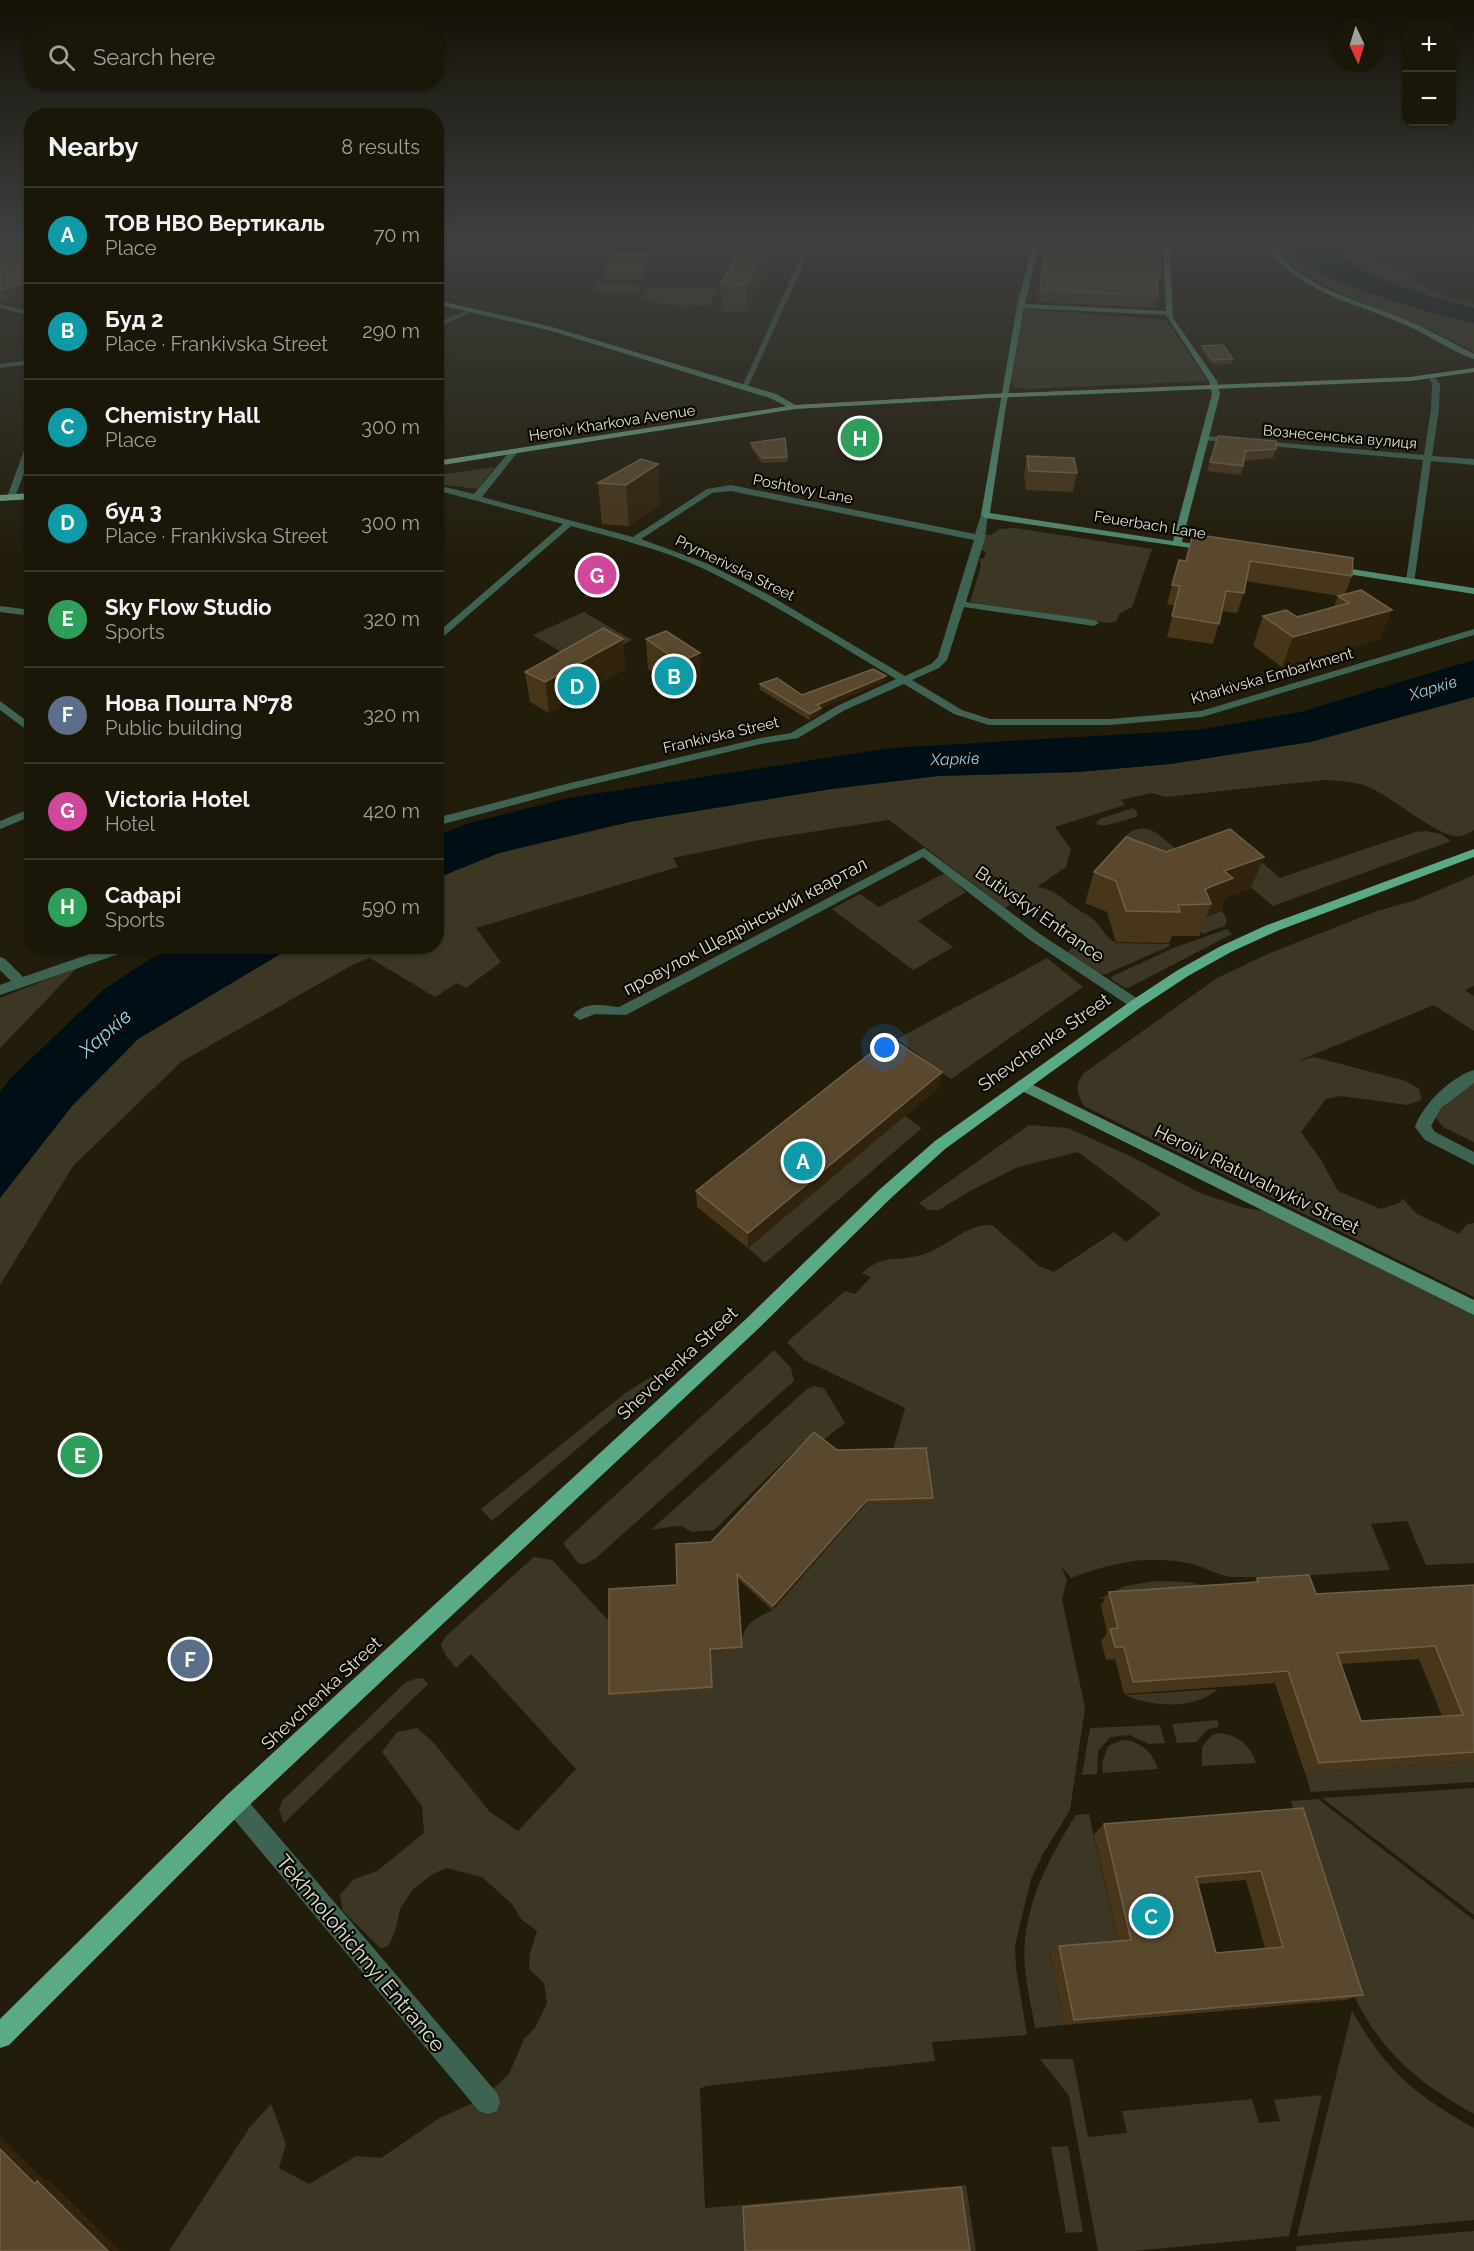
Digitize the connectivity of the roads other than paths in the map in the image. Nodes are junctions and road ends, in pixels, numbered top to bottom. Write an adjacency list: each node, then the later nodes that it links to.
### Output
1 (609, 346): 11 (main road)
2 (763, 346): 11 (street)
3 (1012, 346): 13 (main road)
4 (1190, 346): 12 (main road)
5 (1453, 346): 6 (main road)
6 (1474, 357)
7 (24, 363): 8 (street)
8 (0, 366)
9 (1474, 370): 10 (main road, Heroiv Kharkova Avenue)
10 (1431, 378): 12 (main road, Heroiv Kharkova Avenue); 17 (street)
11 (744, 387): 14 (main road)
12 (1215, 387): 13 (main road, Heroiv Kharkova Avenue); 15 (main road)
13 (1003, 396): 14 (main road, Heroiv Kharkova Avenue); 26 (main road)
14 (795, 407): 16 (main road, Heroiv Kharkova Avenue)
15 (1204, 438): 17 (street, Вознесенська вулиця); 30 (main road)
16 (513, 453): 20 (main road, Heroiv Kharkova Avenue); 25 (street)
17 (1428, 459): 19 (street, Вознесенська вулиця); 33 (street)
18 (24, 461): 22 (street)
19 (1474, 462)
20 (444, 463)
21 (444, 489): 25 (street, Prymerivska Street)
22 (11, 496): 23 (main road); 24 (main road)
23 (24, 496)
24 (0, 498)
25 (477, 499): 27 (street, Prymerivska Street)
26 (985, 515): 28 (street, Frankivska Street); 30 (main road, Feuerbach Lane)
27 (568, 524): 29 (street, Prymerivska Street); 40 (street)
28 (980, 538): 29 (street, Poshtovy Lane); 35 (street, Frankivska Street)
29 (634, 540): 41 (street, Prymerivska Street)
30 (1177, 544): 31 (main road, Feuerbach Lane)
31 (1220, 551)
32 (1319, 567): 33 (main road)
33 (1411, 581): 34 (main road)
34 (1474, 591)
35 (961, 604): 38 (street); 41 (street, Frankivska Street)
36 (0, 609): 37 (street)
37 (24, 611)
38 (1094, 623)
39 (1474, 632): 41 (street, Kharkivska Embarkment)
40 (444, 633)
41 (903, 680): 45 (street, Frankivska Street)
42 (0, 704): 43 (street)
43 (24, 724)
44 (24, 814): 46 (street)
45 (444, 820)
46 (0, 825)
47 (924, 852): 53 (street, Butivskyi Entrance); 54 (street, провулок Щедрінський квартал)
48 (1474, 853): 53 (main road, Shevchenka Street)
49 (104, 954): 51 (street)
50 (0, 962): 51 (street)
51 (20, 982): 52 (street)
52 (0, 990)
53 (1136, 1005): 56 (main road, Shevchenka Street)
54 (580, 1015)
55 (1474, 1075): 57 (street)
56 (1023, 1085): 58 (main road, Heroiiv Riatuvalnykiv Street); 59 (main road, Shevchenka Street)
57 (1474, 1159)
58 (1474, 1308)
59 (235, 1803): 60 (main road, Shevchenka Street); 61 (street, Tekhnolohichnyi Entrance)
60 (0, 2036)
61 (488, 2102)

